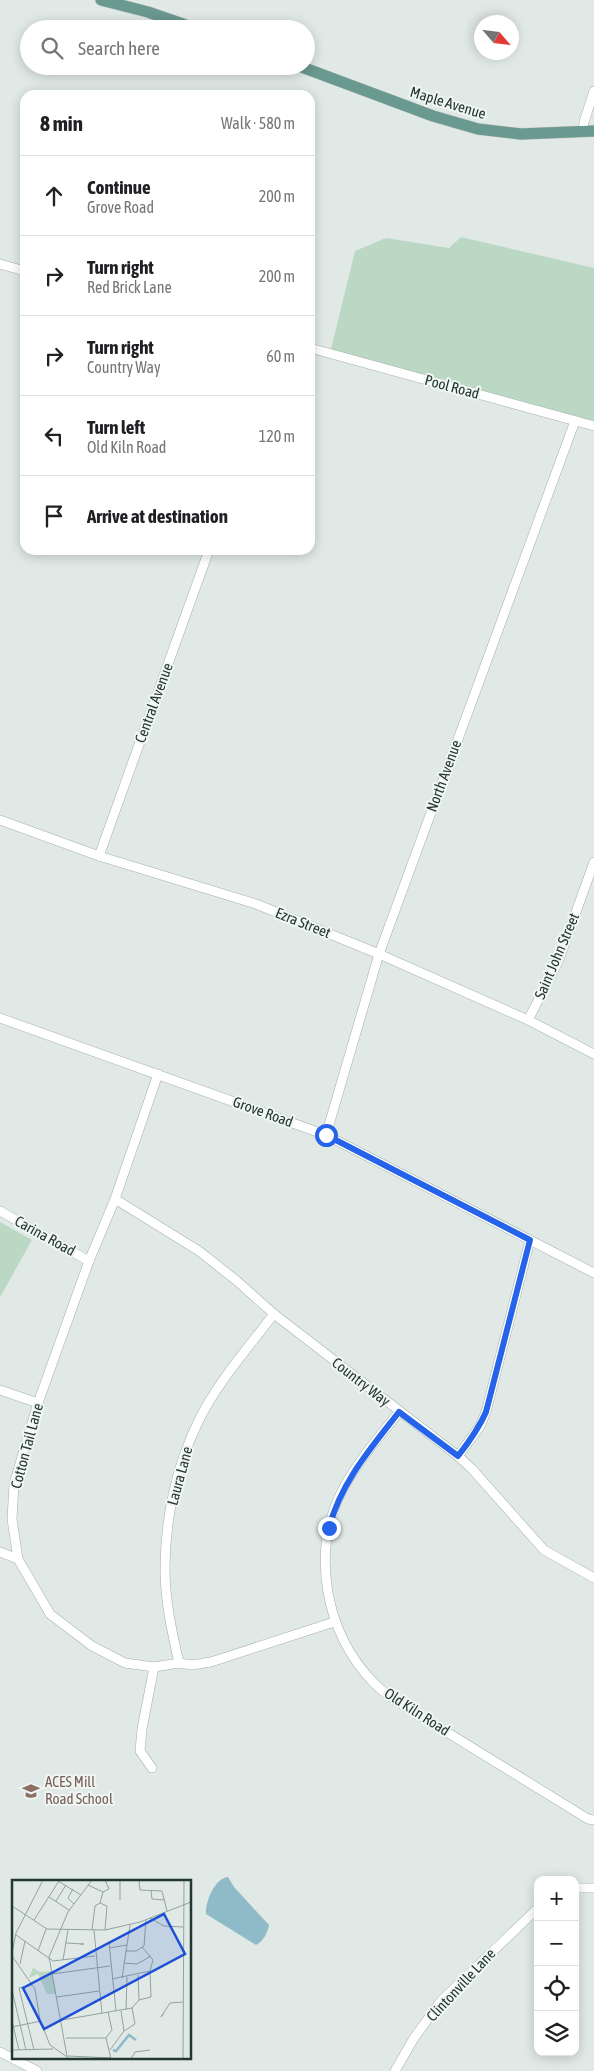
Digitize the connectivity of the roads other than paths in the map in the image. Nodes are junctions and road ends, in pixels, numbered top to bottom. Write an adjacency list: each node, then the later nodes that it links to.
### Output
1 (106, 1): 2 (main road)
2 (171, 20)
3 (315, 72): 5 (main road, Maple Avenue)
4 (594, 91): 5 (street)
5 (588, 131)
6 (0, 264): 7 (street)
7 (20, 269)
8 (315, 349): 9 (street, Pool Road)
9 (575, 421): 10 (street, Pool Road); 15 (street, North Avenue)
10 (594, 426)
11 (207, 555): 13 (street, Central Avenue)
12 (0, 820): 13 (street, Ezra Street)
13 (99, 856): 15 (street, Ezra Street)
14 (594, 862): 17 (street, Saint John Street)
15 (379, 954): 17 (street, Ezra Street); 20 (street, North Avenue)
16 (0, 1018): 19 (street, Grove Road)
17 (528, 1020): 18 (street, Ezra Street)
18 (594, 1054)
19 (158, 1074): 20 (street, Grove Road); 21 (street, Cotton Tail Lane)
20 (326, 1135): 23 (street, Grove Road)
21 (115, 1199): 24 (street, Cotton Tail Lane); 26 (street, Country Way)
22 (0, 1211): 24 (street, Carina Road)
23 (530, 1240): 25 (street, Grove Road); 30 (street)
24 (89, 1261): 28 (street, Cotton Tail Lane)
25 (594, 1273)
26 (274, 1314): 29 (street, Country Way); 35 (street, Laura Lane)
27 (0, 1390): 28 (street)
28 (38, 1403): 32 (street, Cotton Tail Lane)
29 (399, 1412): 30 (street, Country Way); 34 (street, Old Kiln Road)
30 (458, 1456): 33 (street, Country Way)
31 (0, 1552): 32 (street)
32 (18, 1559): 36 (street, Cotton Tail Lane)
33 (594, 1578)
34 (334, 1622): 35 (street, Cotton Tail Lane); 38 (street, Old Kiln Road)
35 (179, 1663): 36 (street, Cotton Tail Lane)
36 (154, 1667): 37 (street)
37 (152, 1768)
38 (594, 1820)
39 (579, 1888): 40 (street)
40 (594, 1888)
41 (534, 1912): 44 (street, Clintonville Lane)
42 (0, 2052): 43 (street)
43 (37, 2071)
44 (395, 2071)

